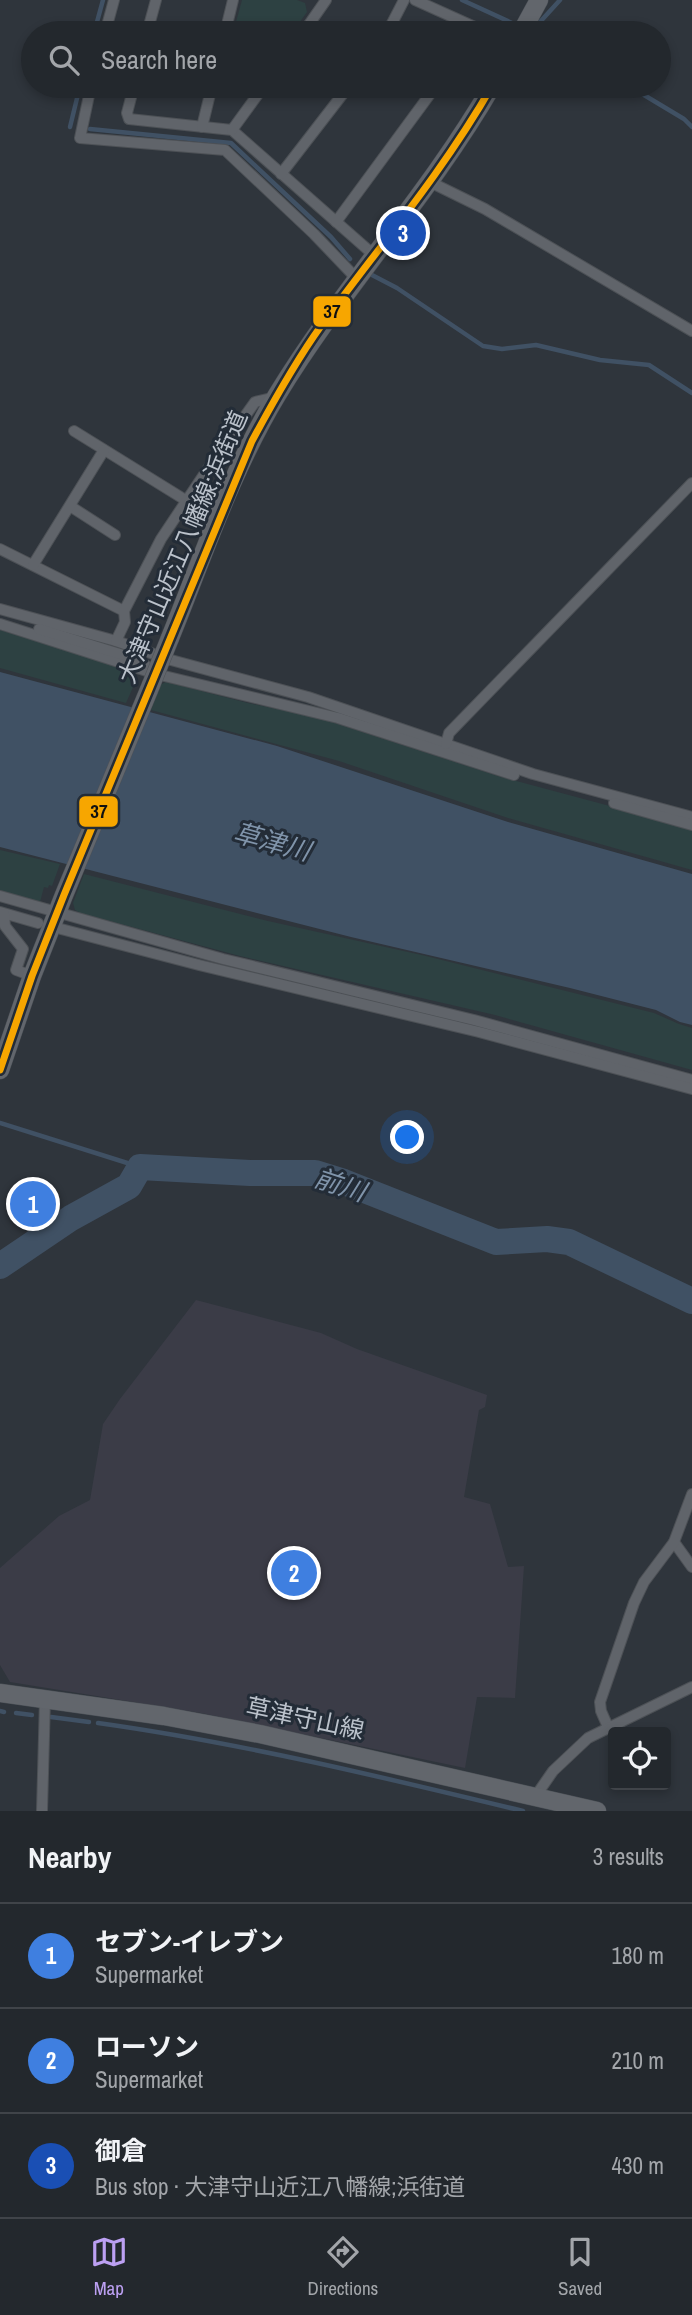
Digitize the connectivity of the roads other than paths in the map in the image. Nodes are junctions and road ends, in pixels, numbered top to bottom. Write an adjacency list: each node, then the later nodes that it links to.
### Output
1 (114, 0): 8 (street)
2 (156, 0): 9 (street)
3 (233, 0): 10 (street)
4 (404, 0): 12 (street)
5 (415, 0): 13 (street)
6 (539, 0): 14 (main road)
7 (322, 1): 11 (street)
8 (108, 21)
9 (150, 21)
10 (228, 21)
11 (310, 21)
12 (393, 21)
13 (454, 21)
14 (528, 21)
15 (88, 98): 28 (street)
16 (131, 98): 22 (street)
17 (209, 98): 22 (street)
18 (255, 98): 23 (street)
19 (340, 98): 24 (street)
20 (427, 98): 26 (street)
21 (485, 98): 25 (main road, 大津守山近江八幡線;浜街道)
22 (202, 127): 23 (street)
23 (232, 130): 24 (street)
24 (281, 174): 26 (street)
25 (430, 182): 27 (main road, 大津守山近江八幡線;浜街道); 29 (street)
26 (336, 222): 27 (street)
27 (374, 256): 28 (main road, 大津守山近江八幡線;浜街道)
28 (357, 279): 30 (main road, 大津守山近江八幡線;浜街道)
29 (692, 331)
30 (276, 397): 34 (street); 36 (main road, 大津守山近江八幡線;浜街道)
31 (74, 431): 32 (street)
32 (104, 450): 34 (street); 35 (street)
33 (692, 482): 47 (street)
34 (187, 501): 36 (street); 41 (street)
35 (70, 506): 37 (street); 39 (street)
36 (220, 516): 45 (main road, 大津守山近江八幡線;浜街道, bridge)
37 (115, 535)
38 (0, 549): 39 (street)
39 (33, 565): 41 (street)
40 (0, 609): 44 (street)
41 (124, 611): 44 (street)
42 (0, 617): 45 (street)
43 (0, 624): 45 (street)
44 (116, 641): 46 (street)
45 (163, 672): 46 (street); 49 (street); 52 (main road, 大津守山近江八幡線;浜街道)
46 (336, 706): 47 (street)
47 (446, 744): 48 (street)
48 (692, 817)
49 (692, 825)
50 (0, 897): 52 (street)
51 (2, 913): 53 (street); 54 (street)
52 (59, 921): 54 (main road, 大津守山近江八幡線;浜街道); 55 (street); 55 (street)
53 (38, 923)
54 (32, 976): 57 (main road, 大津守山近江八幡線;浜街道)
55 (279, 979): 56 (street)
56 (359, 998): 58 (street); 59 (street)
57 (0, 1070)
58 (692, 1080)
59 (692, 1088)
60 (692, 1494): 61 (street)
61 (674, 1542): 62 (street); 66 (street)
62 (692, 1567)
63 (692, 1687): 66 (street)
64 (0, 1693): 65 (main road, 草津守山線)
65 (45, 1699): 67 (main road, 草津守山線); 68 (street)
66 (608, 1727): 67 (street)
67 (536, 1797): 69 (main road, 草津守山線)
68 (42, 1811)
69 (597, 1811)

